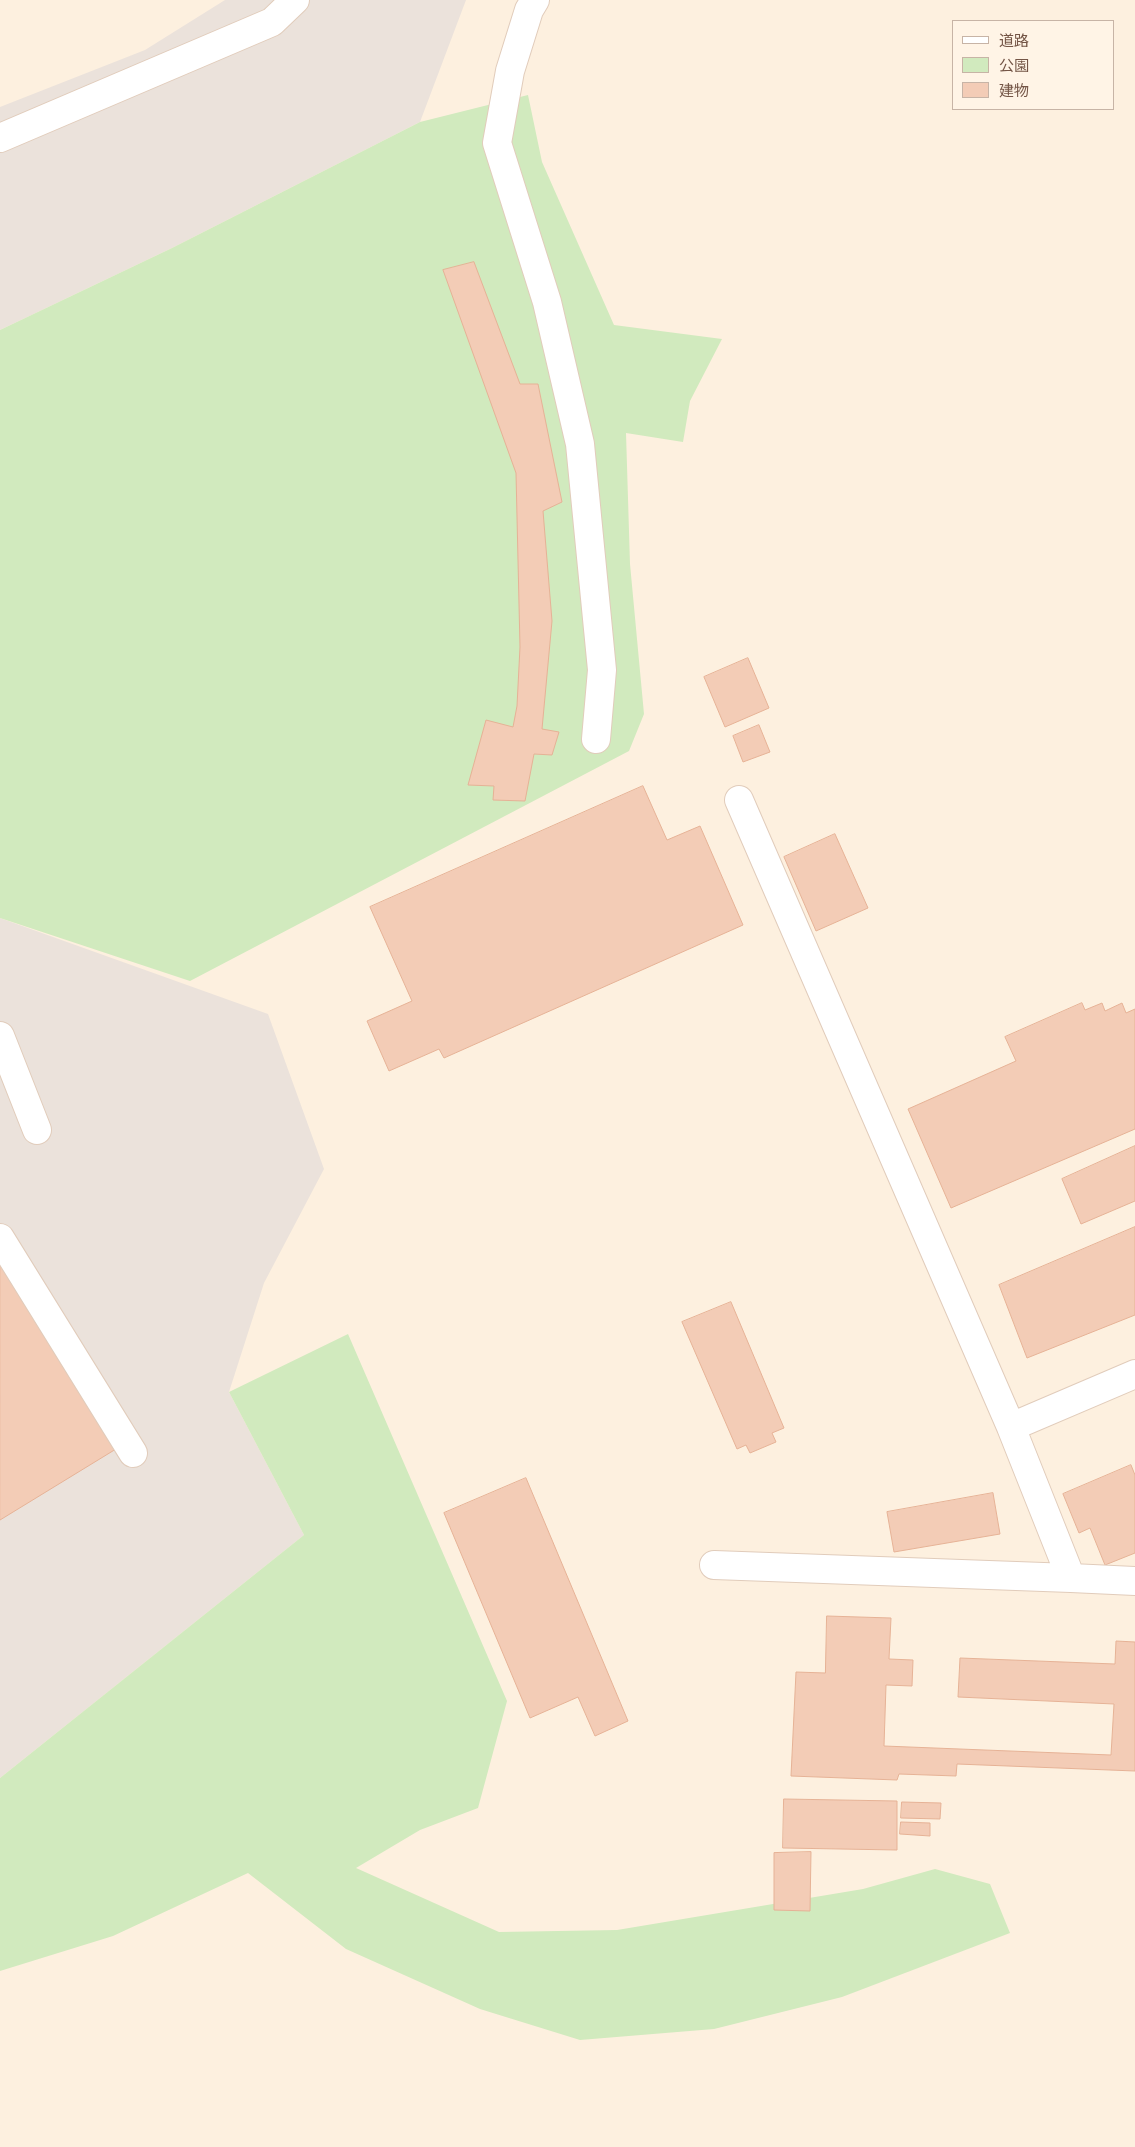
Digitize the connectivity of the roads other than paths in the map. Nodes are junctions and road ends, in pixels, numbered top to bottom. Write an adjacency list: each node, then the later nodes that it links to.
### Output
1 (295, 0): 3 (street)
2 (535, 0): 4 (street)
3 (0, 138)
4 (596, 740)
5 (739, 800): 10 (street)
6 (0, 1036): 7 (street)
7 (37, 1130)
8 (0, 1238): 11 (street)
9 (1135, 1374): 10 (street)
10 (1011, 1427): 13 (street)
11 (132, 1453)
12 (714, 1566): 13 (street)
13 (1071, 1578): 14 (street)
14 (1135, 1581)

